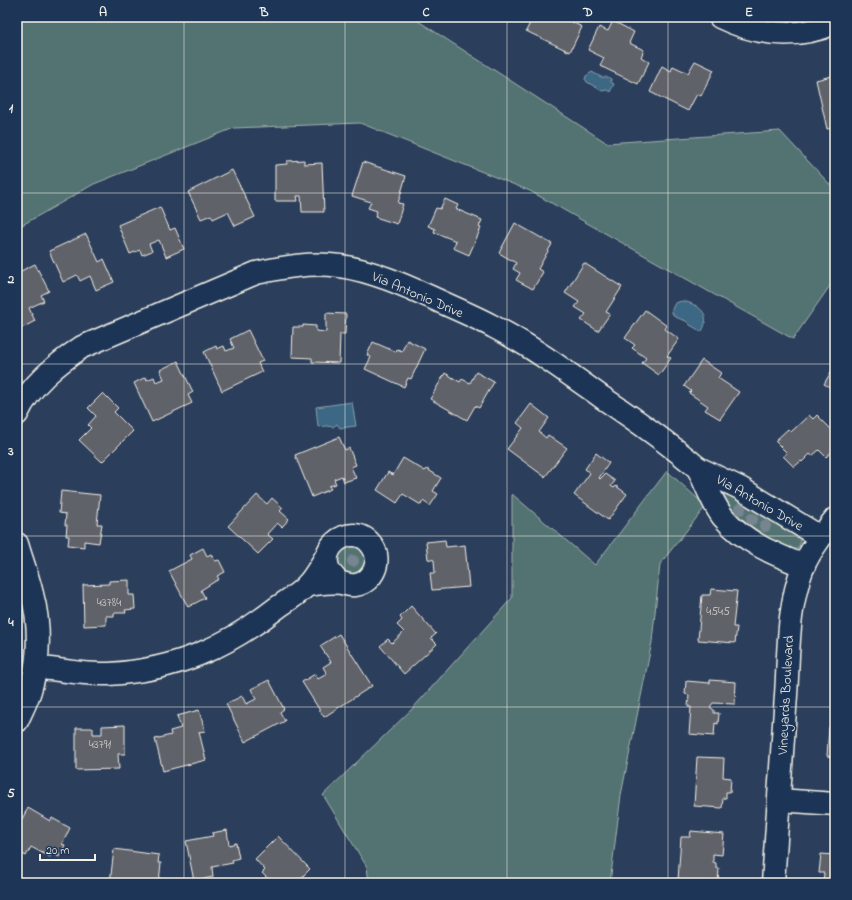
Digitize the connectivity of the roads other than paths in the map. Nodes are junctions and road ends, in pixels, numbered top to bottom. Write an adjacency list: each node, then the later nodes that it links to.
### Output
1 (720, 17): 2 (street)
2 (835, 23)
3 (17, 414): 4 (street, Via Antonio Drive)
4 (698, 468): 6 (street, Via Antonio Drive); 9 (street, Via Antonio Drive)
5 (835, 519): 6 (street, Vineyards Boulevard)
6 (820, 537): 9 (street, Vineyards Boulevard)
7 (17, 544): 12 (street)
8 (327, 555): 10 (street); 10 (street); 11 (street)
9 (804, 566): 14 (street, Vineyards Boulevard)
10 (341, 583): 11 (street)
11 (307, 585): 12 (street)
12 (36, 667): 13 (street)
13 (17, 721)
14 (779, 800): 15 (street); 16 (street, Vineyards Boulevard)
15 (835, 804)
16 (773, 883)

